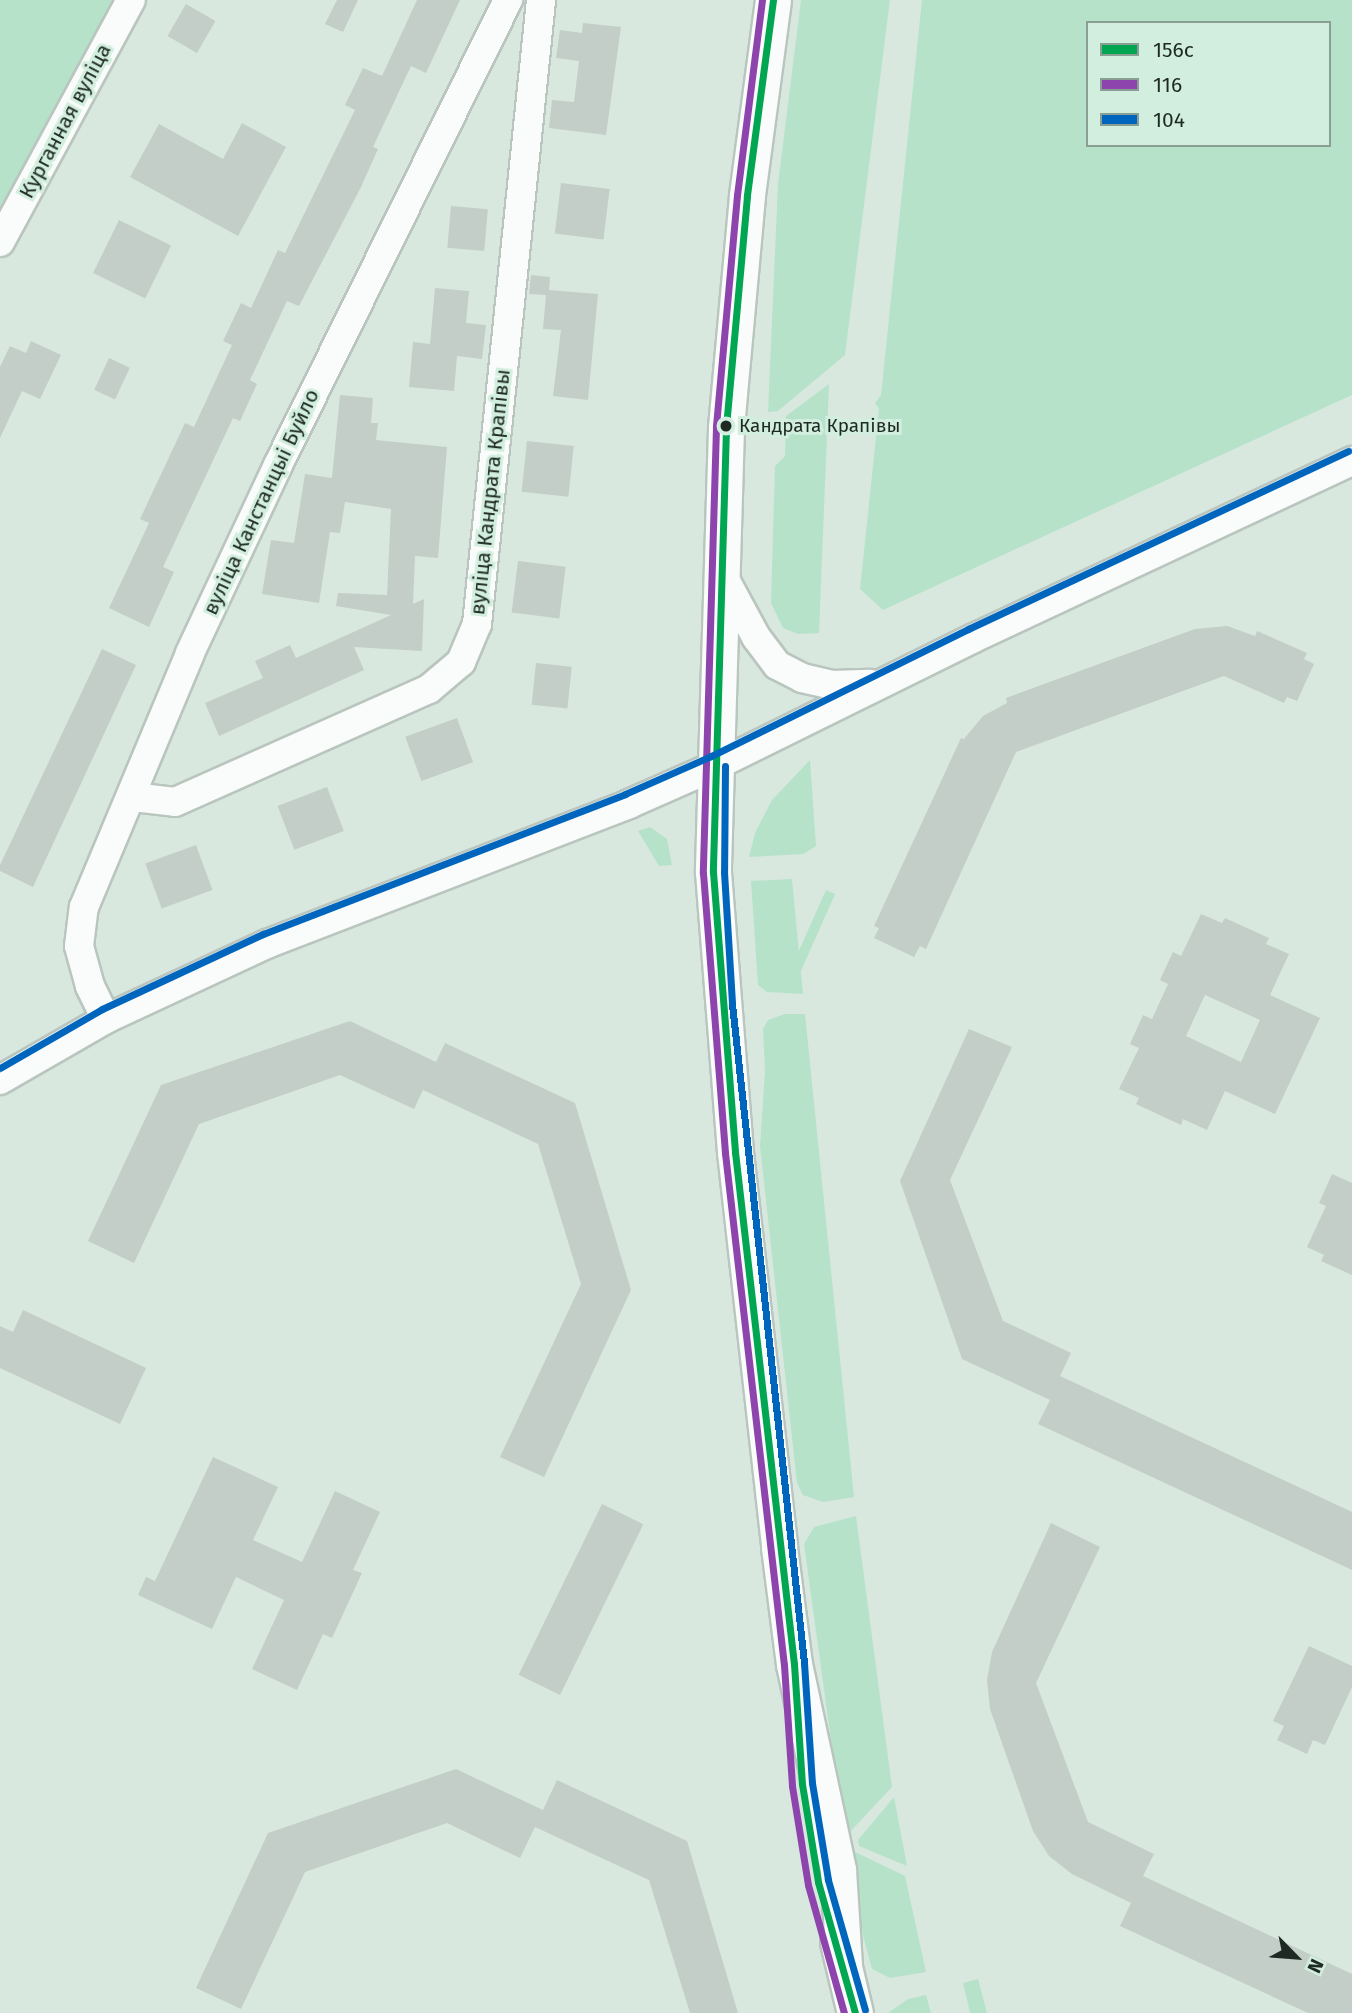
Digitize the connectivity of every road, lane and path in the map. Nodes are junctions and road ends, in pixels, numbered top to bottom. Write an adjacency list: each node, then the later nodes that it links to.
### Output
1 (131, 0): 5 (street, Курганная вуліца)
2 (508, 0): 10 (street, вуліца Канстанцыі Буйло)
3 (541, 0): 10 (street, вуліца Кандрата Крапівы)
4 (773, 0): 7 (main road)
5 (0, 242)
6 (1352, 461): 8 (street)
7 (721, 573): 8 (street); 9 (main road)
8 (880, 683): 9 (street)
9 (715, 766): 11 (street); 13 (main road)
10 (134, 797): 11 (street, вуліца Канстанцыі Буйло)
11 (106, 1019): 12 (street)
12 (0, 1080)
13 (855, 2013)

